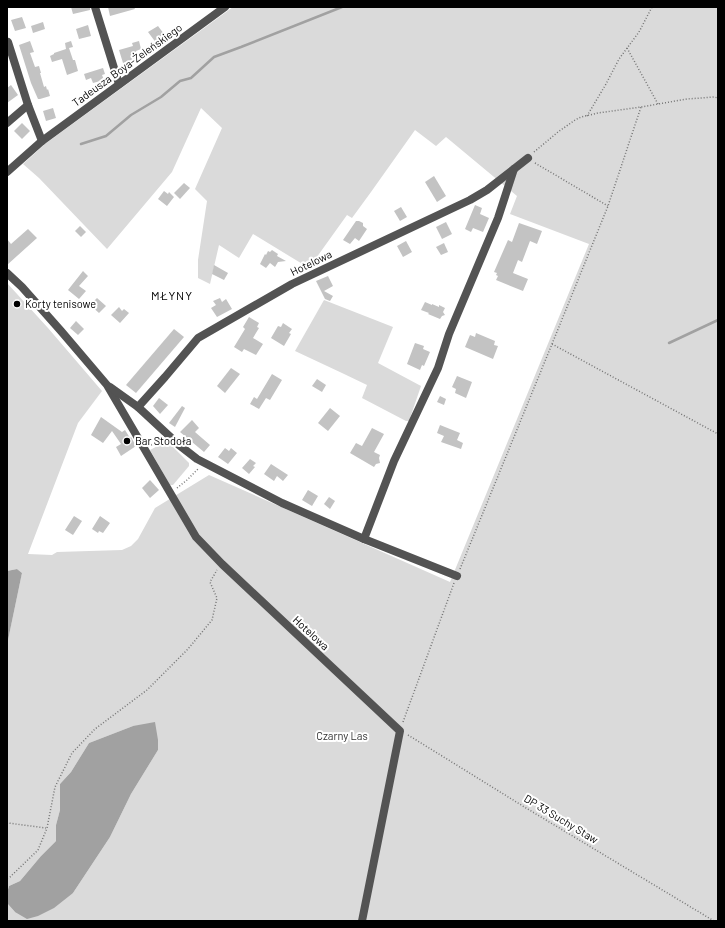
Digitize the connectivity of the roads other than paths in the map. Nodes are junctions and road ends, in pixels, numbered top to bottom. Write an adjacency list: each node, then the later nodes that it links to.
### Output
1 (95, 7): 4 (street)
2 (225, 7): 4 (street, Tadeusza Boya-Żeleńskiego)
3 (7, 42): 5 (street)
4 (119, 84): 7 (street, Tadeusza Boya-Żeleńskiego)
5 (28, 105): 6 (street); 7 (street)
6 (7, 123)
7 (42, 141): 10 (street, Tadeusza Boya-Żeleńskiego)
8 (528, 158): 9 (street, Hotelowa)
9 (515, 168): 13 (street, Hotelowa); 14 (street)
10 (7, 172)
11 (7, 273): 12 (street, Hotelowa)
12 (107, 385): 13 (street, Hotelowa); 16 (street, Hotelowa)
13 (138, 407): 14 (street, Hotelowa)
14 (364, 539): 15 (street, Hotelowa)
15 (457, 576)
16 (362, 921)

